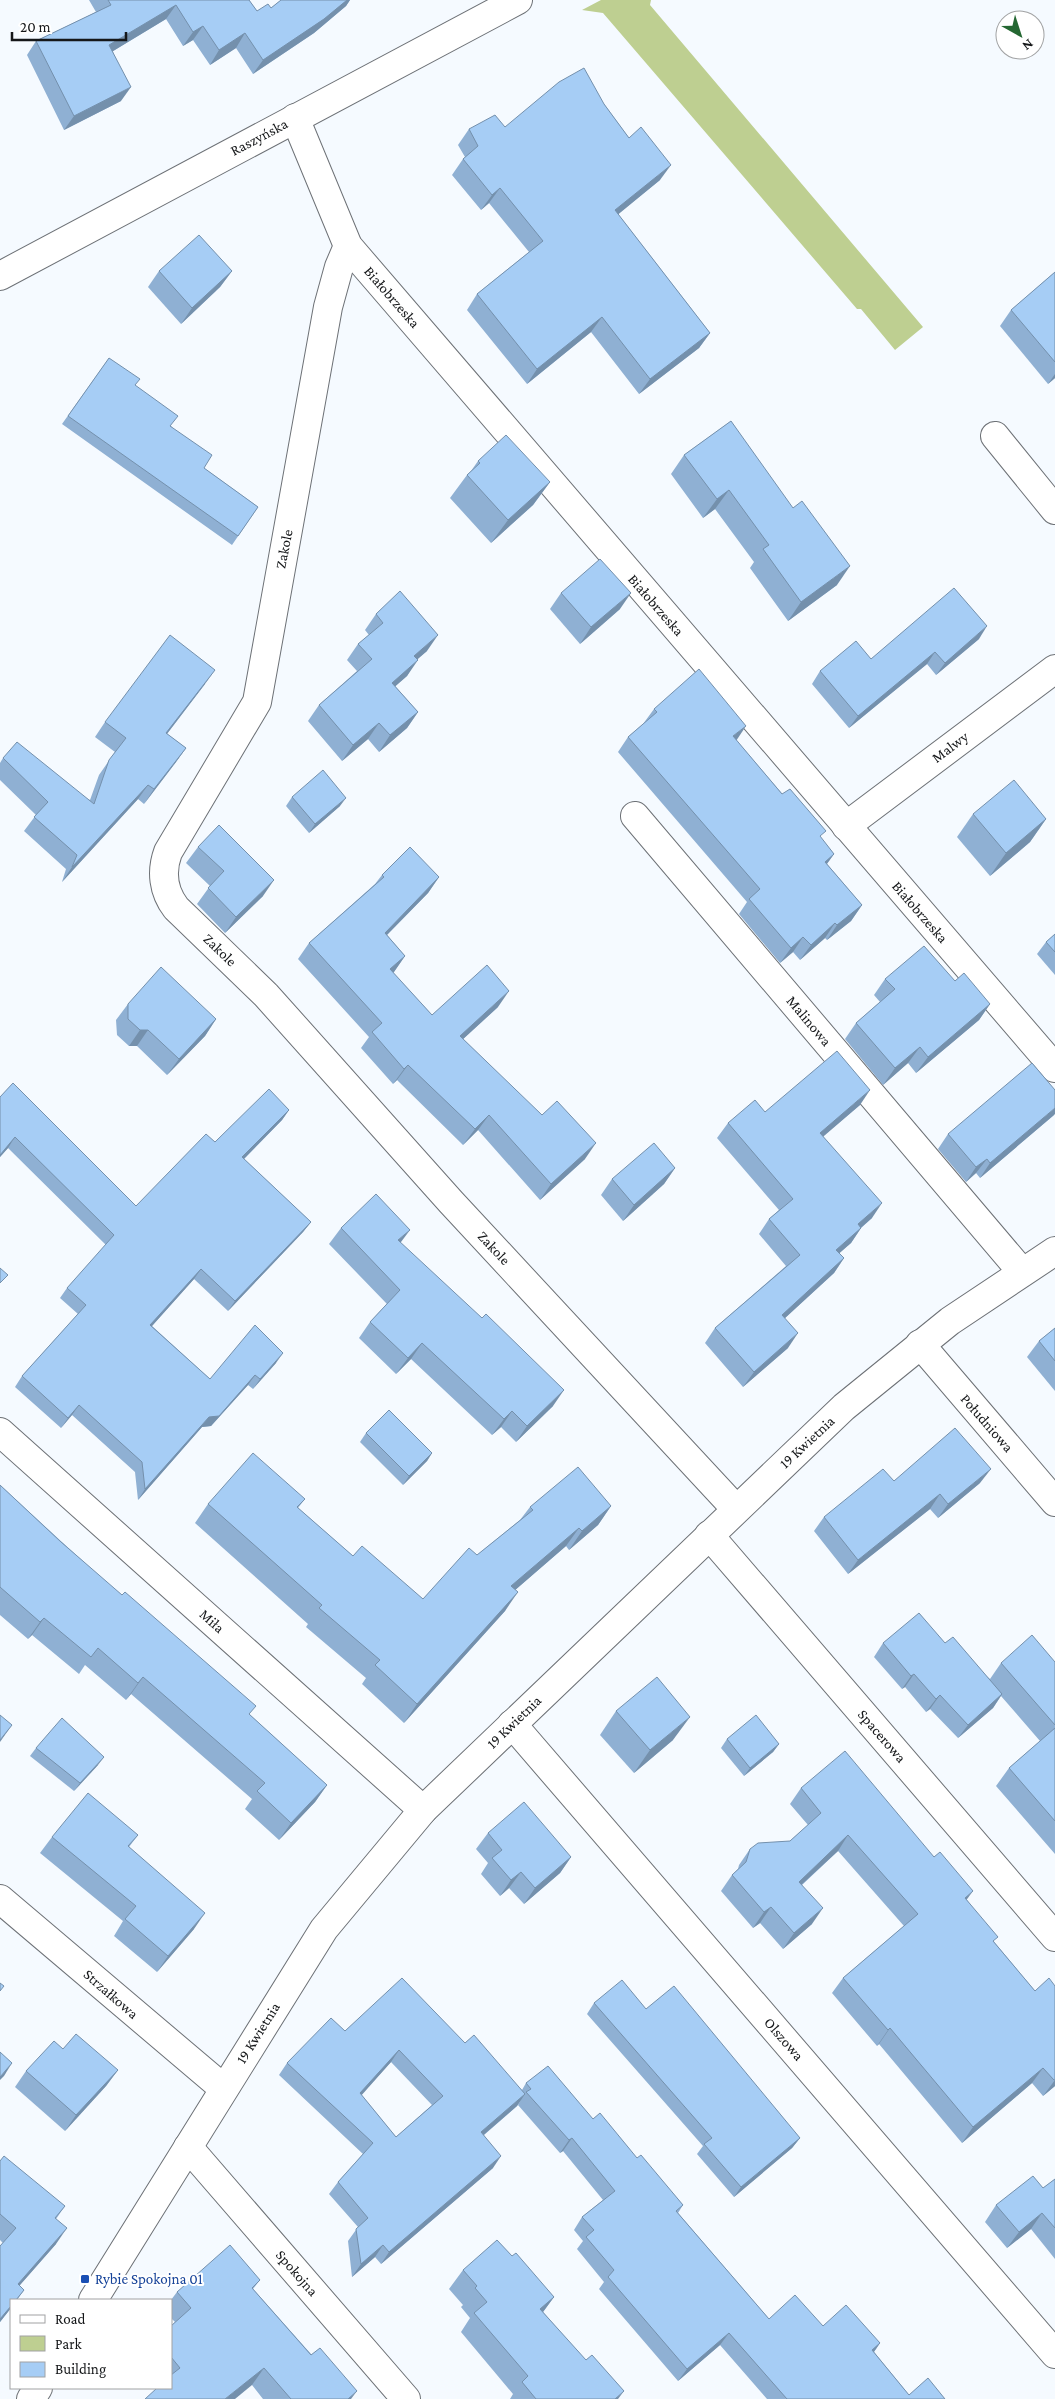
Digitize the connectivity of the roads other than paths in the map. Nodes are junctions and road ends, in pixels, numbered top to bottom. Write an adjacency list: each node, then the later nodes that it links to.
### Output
1 (518, 0): 2 (street, Raszyńska)
2 (295, 118): 3 (street, Białobrzeska); 4 (street, Raszyńska)
3 (348, 246): 9 (street, Białobrzeska); 16 (street, Zakole)
4 (0, 276)
5 (996, 436): 6 (street)
6 (1055, 510)
7 (1055, 669): 9 (street, Malwy)
8 (635, 816): 12 (street, Malinowa)
9 (846, 826): 10 (street, Białobrzeska)
10 (1055, 1068)
11 (1055, 1251): 12 (street, 19 Kwietnia)
12 (1022, 1272): 13 (street, 19 Kwietnia)
13 (920, 1344): 15 (street, Południowa); 16 (street, 19 Kwietnia)
14 (0, 1432): 19 (street, Miła)
15 (1055, 1502)
16 (736, 1508): 17 (street, 19 Kwietnia)
17 (709, 1535): 18 (street, 19 Kwietnia); 21 (street, Spacerowa)
18 (512, 1724): 19 (street, 19 Kwietnia); 25 (street, Olszowa)
19 (423, 1810): 22 (street, 19 Kwietnia)
20 (0, 1899): 22 (street, Strzałkowa)
21 (1055, 1936)
22 (223, 2088): 23 (street, 19 Kwietnia)
23 (188, 2147): 24 (street, 19 Kwietnia); 26 (street, Spokojna)
24 (94, 2299)
25 (1055, 2354)
26 (406, 2399)

